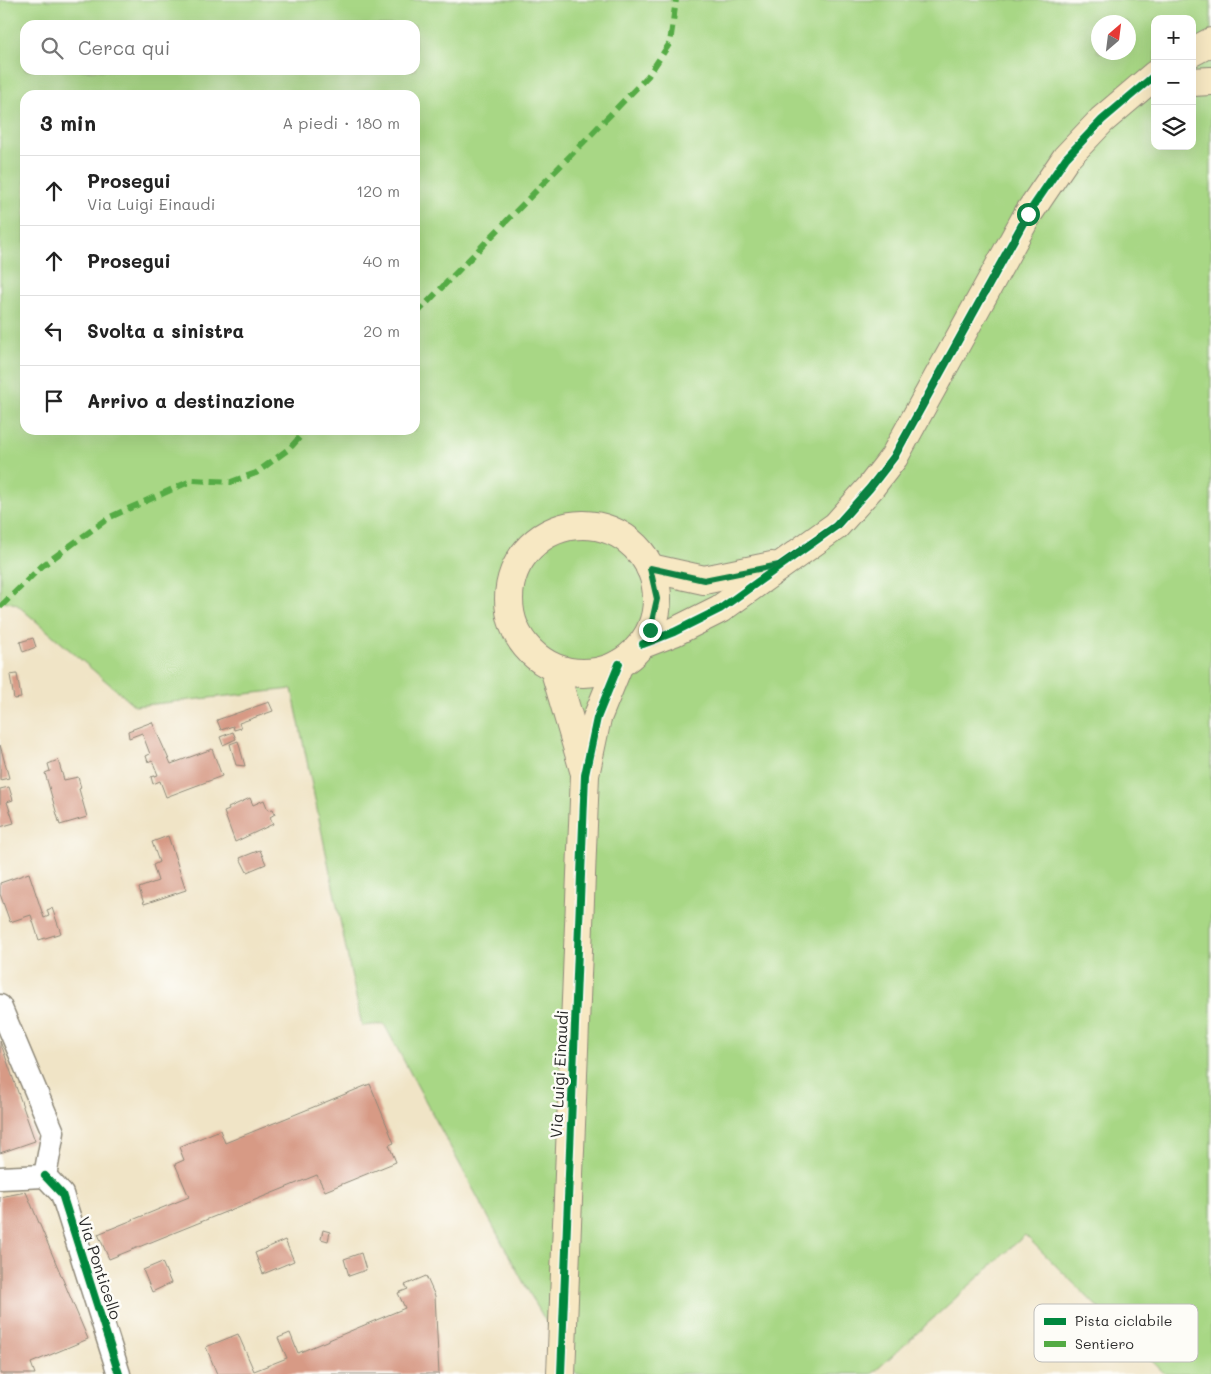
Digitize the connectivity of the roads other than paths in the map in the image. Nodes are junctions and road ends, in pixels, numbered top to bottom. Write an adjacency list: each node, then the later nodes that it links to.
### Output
1 (1211, 42): 2 (street)
2 (1196, 50)
3 (1151, 78): 7 (street)
4 (1196, 82): 5 (street)
5 (1211, 82)
6 (1151, 90): 7 (street)
7 (1127, 99): 8 (street)
8 (779, 565): 9 (street); 10 (street)
9 (650, 568): 10 (street); 12 (street)
10 (643, 644): 11 (street)
11 (619, 664): 12 (street); 13 (street)
12 (554, 668): 13 (street)
13 (585, 776): 18 (street, Via Luigi Einaudi)
14 (0, 1006): 15 (street)
15 (44, 1176): 16 (street); 17 (street, Via Ponticello)
16 (0, 1178)
17 (119, 1374)
18 (561, 1374)

